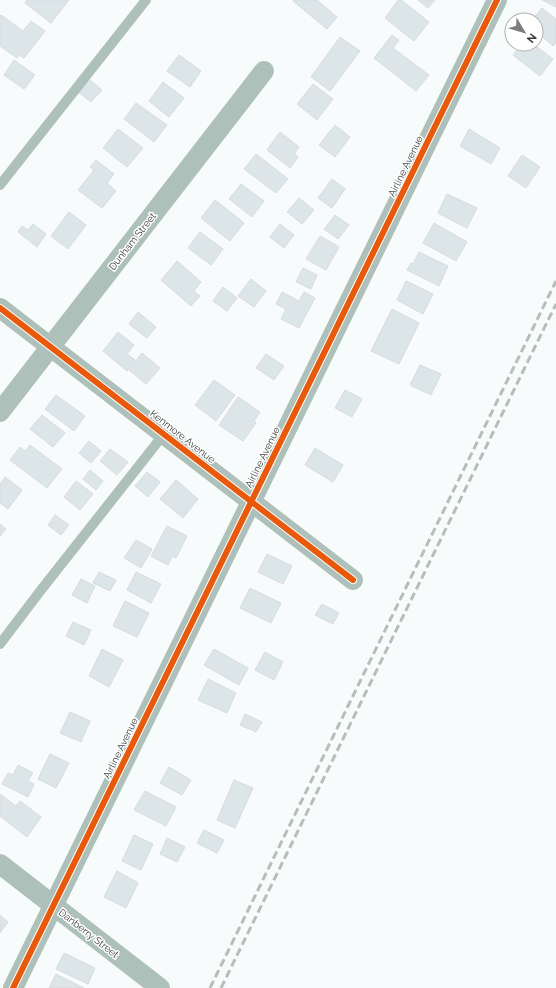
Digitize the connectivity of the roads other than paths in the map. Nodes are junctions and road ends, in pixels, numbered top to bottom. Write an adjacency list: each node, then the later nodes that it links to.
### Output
1 (146, 0): 4 (lane)
2 (497, 0): 9 (street, Airline Avenue)
3 (264, 71): 6 (street, Dunham Street)
4 (0, 185)
5 (0, 308): 6 (street, Kenmore Avenue)
6 (51, 346): 7 (street, Dunham Street); 8 (street, Kenmore Avenue)
7 (0, 412)
8 (164, 434): 9 (street, Kenmore Avenue); 11 (lane)
9 (251, 502): 10 (street, Kenmore Avenue); 13 (street, Airline Avenue)
10 (353, 580)
11 (0, 644)
12 (0, 864): 13 (street, Danberry Street)
13 (54, 906): 14 (street, Airline Avenue); 15 (street, Danberry Street)
14 (13, 988)
15 (160, 988)

